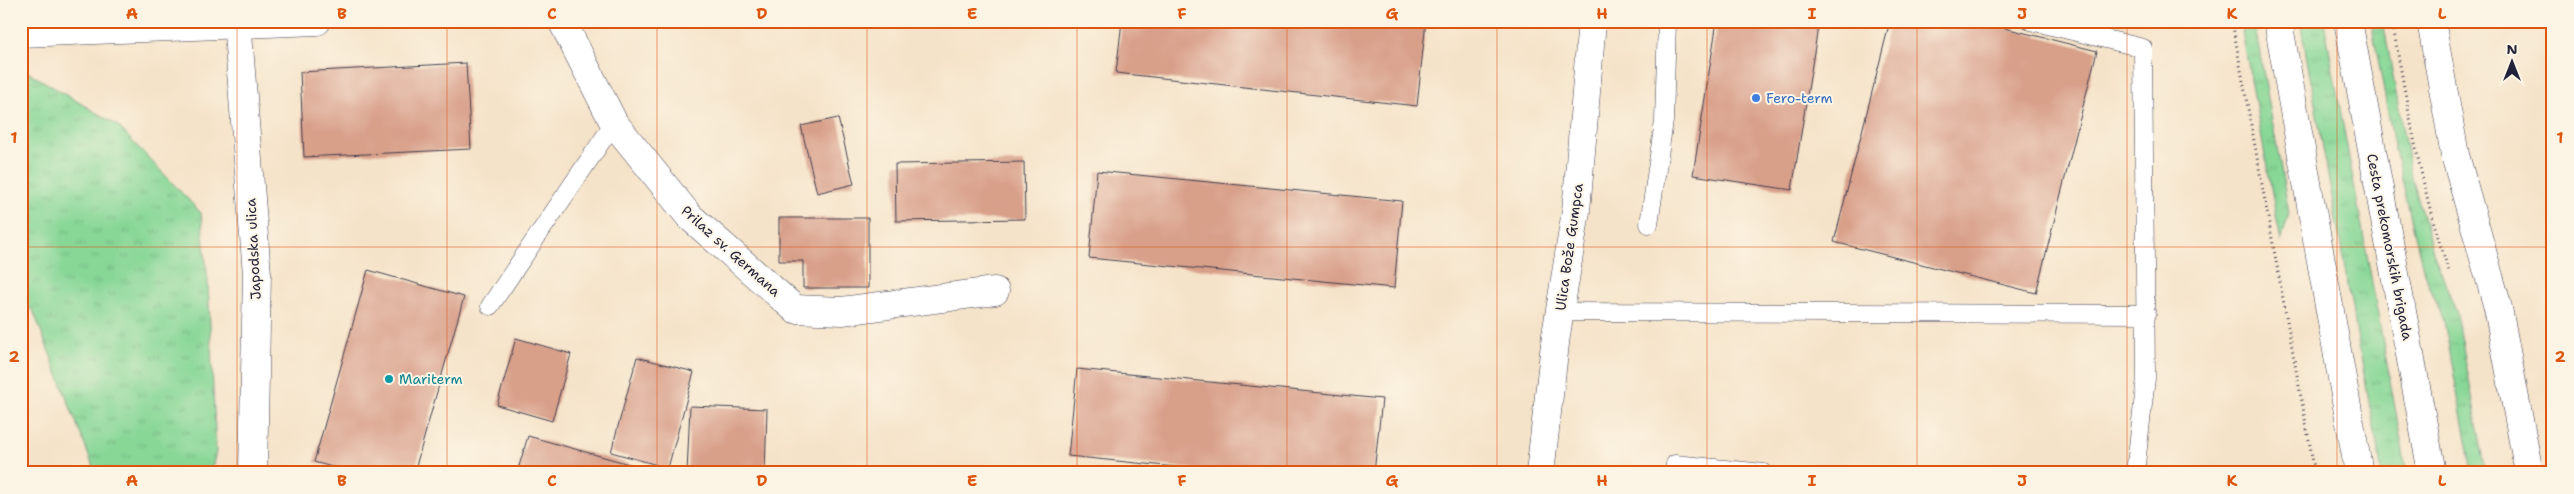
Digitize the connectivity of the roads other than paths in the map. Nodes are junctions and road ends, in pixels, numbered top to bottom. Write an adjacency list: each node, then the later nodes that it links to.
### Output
1 (317, 21): 9 (street)
2 (562, 21): 11 (street, Prilaz sv. Germana)
3 (1592, 21): 15 (street, Ulica Bože Gumpca)
4 (1667, 21): 12 (lane)
5 (2031, 21): 16 (lane)
6 (2278, 21): 22 (street)
7 (2348, 21): 23 (street, Cesta prekomorskih brigada)
8 (2431, 21): 24 (street)
9 (237, 24): 10 (street); 17 (street, Japodska ulica)
10 (21, 33)
11 (614, 122): 13 (street, Prilaz sv. Germana); 14 (lane)
12 (1649, 224)
13 (995, 291)
14 (490, 306)
15 (1560, 312): 16 (lane); 18 (street, Ulica Bože Gumpca)
16 (2146, 314): 21 (lane)
17 (253, 473)
18 (1540, 473)
19 (1674, 473): 20 (lane)
20 (1764, 473)
21 (2135, 473)
22 (2360, 473)
23 (2432, 473)
24 (2529, 473)

